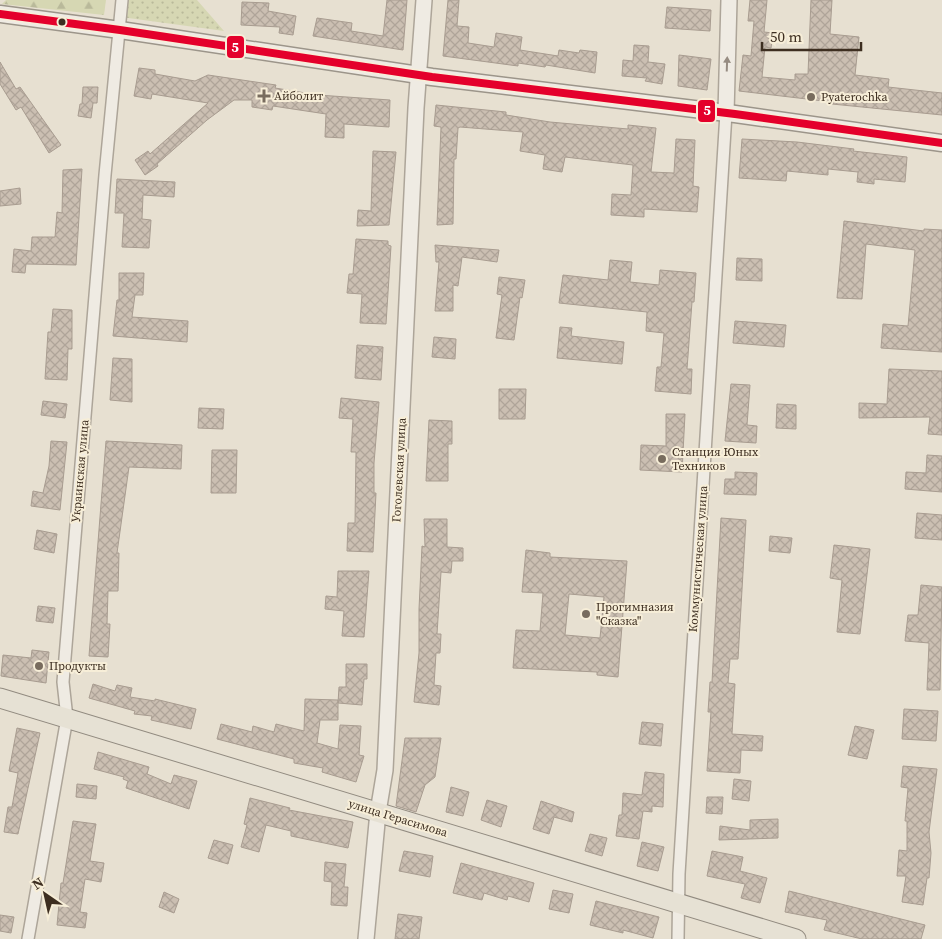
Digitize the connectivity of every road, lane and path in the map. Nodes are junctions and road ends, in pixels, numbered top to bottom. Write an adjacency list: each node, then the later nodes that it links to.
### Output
1 (122, 0): 5 (street, Украинская улица)
2 (424, 0): 6 (street, Гоголевская улица)
3 (729, 0): 7 (street, Коммунистическая улица, one-way to 3)
4 (0, 14): 5 (main road)
5 (120, 30): 6 (main road); 10 (street, Украинская улица)
6 (420, 75): 7 (main road); 11 (street, Гоголевская улица)
7 (726, 113): 8 (main road); 12 (street, Коммунистическая улица)
8 (942, 143)
9 (0, 698): 10 (main road, улица Герасимова)
10 (67, 718): 11 (main road, улица Герасимова); 13 (street, Украинская улица)
11 (378, 812): 12 (main road, улица Герасимова); 14 (street, Гоголевская улица)
12 (679, 905): 15 (street, Коммунистическая улица); 16 (main road, улица Герасимова)
13 (28, 939)
14 (366, 939)
15 (678, 939)
16 (796, 939)

